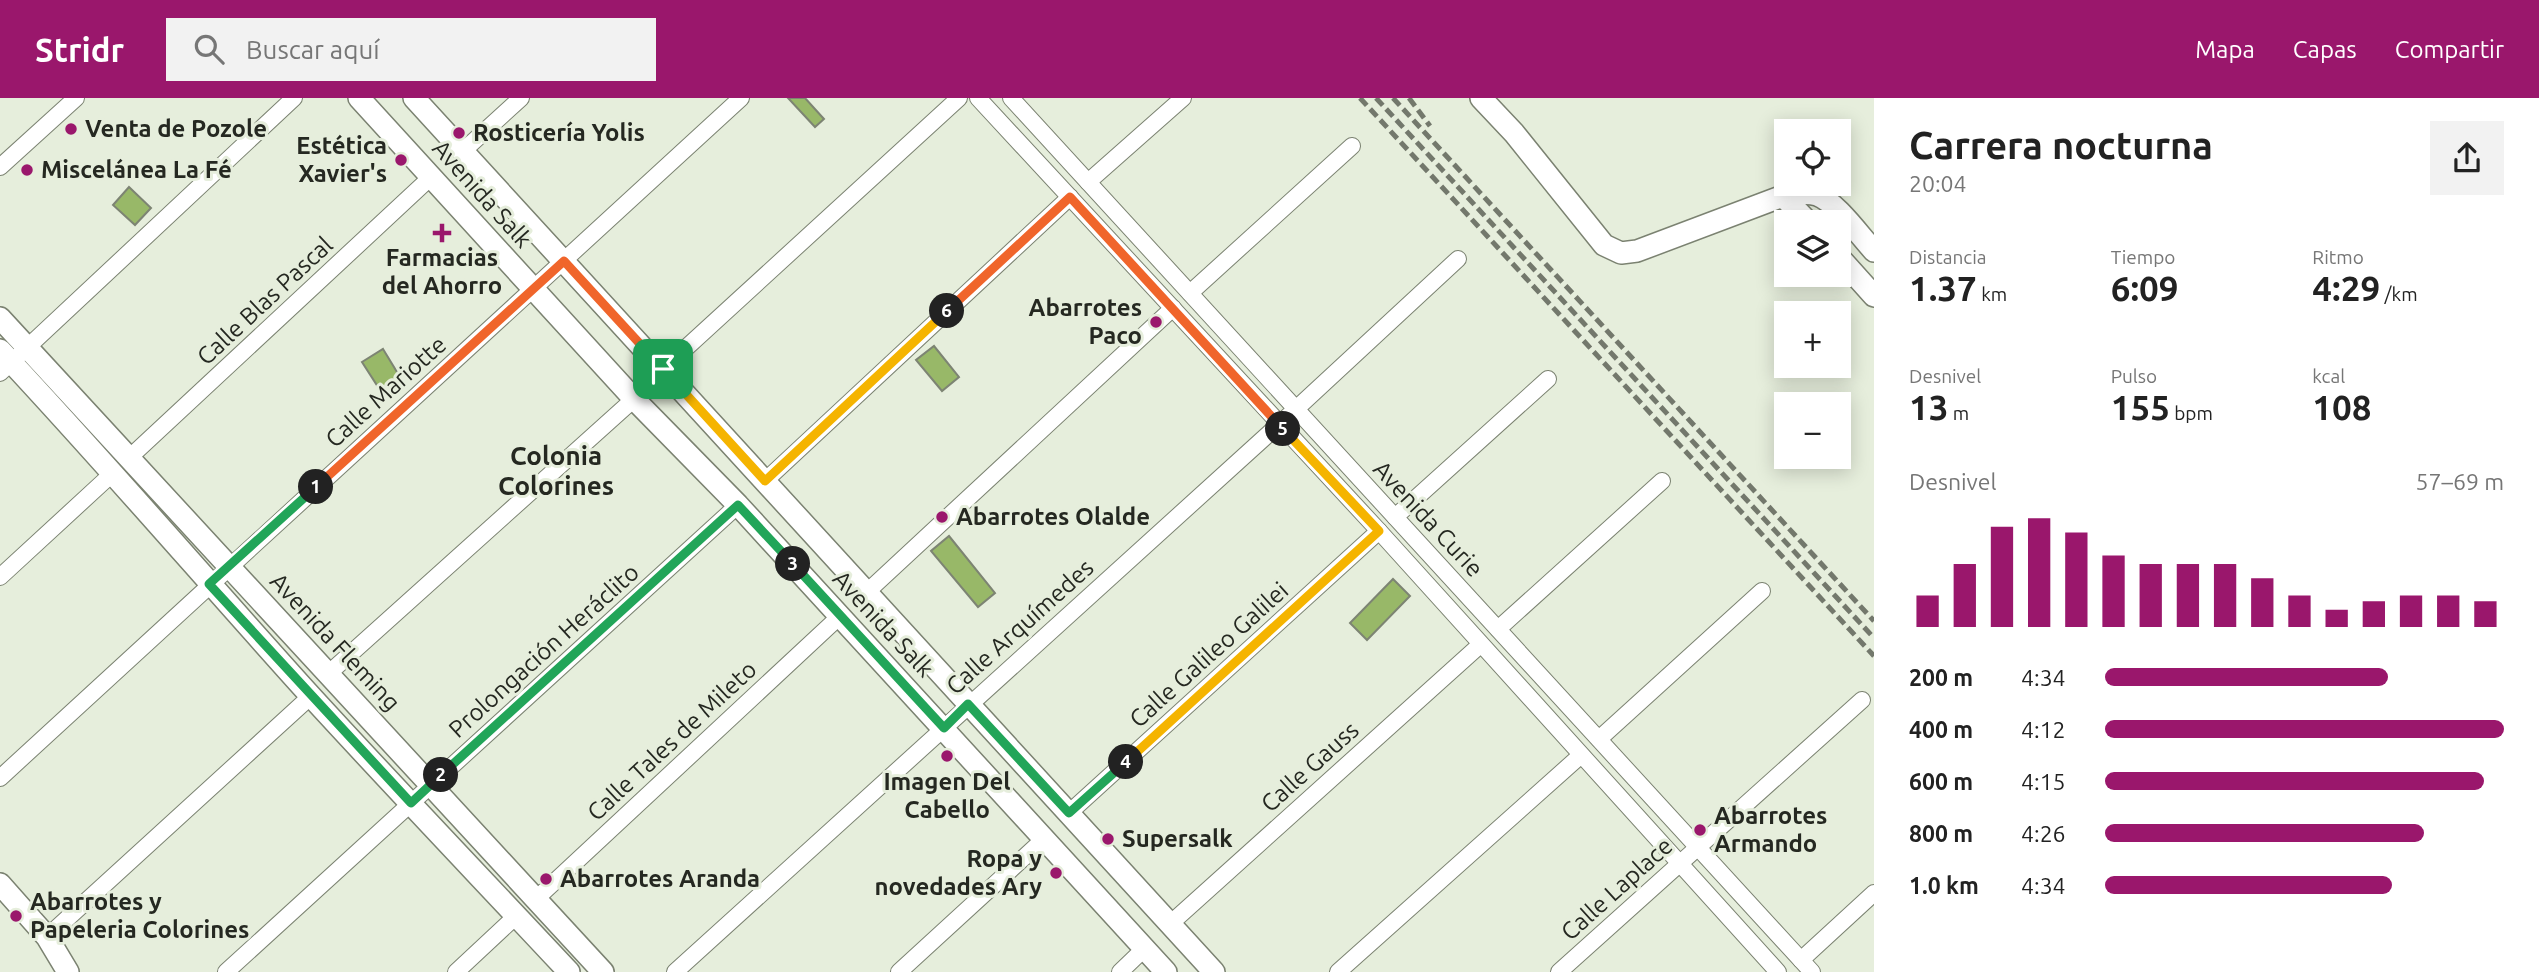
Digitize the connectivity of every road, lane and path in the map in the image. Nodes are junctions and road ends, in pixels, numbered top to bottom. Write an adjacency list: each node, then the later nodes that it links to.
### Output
1 (76, 98): 14 (street)
2 (294, 98): 30 (street)
3 (359, 98): 15 (street, Avenida Salk)
4 (415, 98): 13 (street, Avenida Salk)
5 (521, 98): 13 (street)
6 (741, 98): 23 (street, Calle Mariotte)
7 (960, 98): 32 (street)
8 (978, 98): 19 (street, Avenida Curie)
9 (1010, 98): 16 (street, Avenida Curie)
10 (1182, 98): 16 (street)
11 (1481, 98): 17 (street)
12 (1352, 146): 26 (street)
13 (463, 151): 23 (street, Avenida Salk)
14 (0, 167)
15 (431, 177): 25 (street, Avenida Salk); 37 (street, Calle Blas Pascal)
16 (1088, 182): 26 (street, Avenida Curie)
17 (1783, 196): 20 (street)
18 (1818, 196): 21 (street)
19 (1070, 197): 28 (street, Avenida Curie); 38 (street)
20 (1796, 210)
21 (1874, 251)
22 (1458, 259): 35 (street, Calle Arquímedes)
23 (564, 261): 25 (street, Calle Mariotte); 32 (street, Avenida Salk)
24 (1851, 270): 27 (street)
25 (533, 289): 34 (street, Avenida Salk); 43 (street, Calle Mariotte)
26 (1190, 293): 35 (street, Avenida Curie)
27 (1874, 296)
28 (1173, 308): 36 (street, Avenida Curie); 47 (street)
29 (0, 318): 30 (street, Avenida Fleming)
30 (28, 348): 31 (street); 37 (street, Avenida Fleming)
31 (4, 362): 37 (street, Avenida Fleming)
32 (663, 369): 38 (street, Avenida Salk)
33 (1548, 379): 41 (street)
34 (634, 399): 40 (street, Avenida Salk); 51 (street)
35 (1296, 409): 36 (street, Calle Arquímedes); 41 (street, Avenida Curie)
36 (1279, 424): 42 (street, Avenida Curie); 54 (street, Calle Arquímedes)
37 (121, 465): 43 (street, Avenida Fleming); 44 (street, Calle Blas Pascal); 45 (street, Avenida Fleming)
38 (765, 481): 47 (street, Avenida Salk)
39 (1662, 481): 49 (street)
40 (738, 505): 48 (street, Avenida Salk); 59 (street, Prolongación Heráclito)
41 (1395, 517): 49 (street, Avenida Curie)
42 (1379, 531): 50 (street, Avenida Curie); 61 (street, Calle Galileo Galilei)
43 (229, 566): 45 (street, Calle Mariotte); 51 (street, Avenida Fleming)
44 (0, 577)
45 (209, 584): 52 (street, Avenida Fleming); 58 (street, Calle Mariotte)
46 (1762, 591): 56 (street)
47 (867, 592): 54 (street, Avenida Salk)
48 (840, 616): 55 (street, Avenida Salk); 67 (street, Calle Tales de Mileto)
49 (1498, 629): 56 (street, Avenida Curie)
50 (1480, 645): 57 (street, Avenida Curie); 69 (street, Calle Gauss)
51 (328, 674): 59 (street, Avenida Fleming)
52 (311, 696): 60 (street, Avenida Fleming); 70 (street)
53 (1862, 700): 63 (street, Calle Laplace)
54 (968, 704): 55 (street, Calle Arquímedes); 61 (street, Avenida Salk)
55 (944, 728): 62 (street, Avenida Salk); 78 (street, Calle Arquímedes)
56 (1599, 739): 63 (street, Avenida Curie)
57 (1580, 756): 64 (street, Avenida Curie); 83 (street)
58 (0, 778)
59 (431, 785): 60 (street, Prolongación Heráclito); 67 (street, Avenida Fleming)
60 (411, 803): 68 (street, Avenida Fleming); 74 (street, Prolongación Heráclito)
61 (1069, 813): 69 (street, Avenida Salk)
62 (1043, 840): 71 (street, Avenida Salk); 79 (street)
63 (1697, 847): 64 (street, Calle Laplace); 72 (street, Avenida Curie)
64 (1680, 862): 84 (street, Calle Laplace); 85 (street, Avenida Curie)
65 (1874, 893): 72 (street)
66 (5, 897): 70 (street)
67 (536, 899): 77 (street, Avenida Fleming)
68 (516, 916): 75 (street); 76 (street, Avenida Fleming)
69 (1170, 924): 82 (street, Avenida Salk)
70 (47, 937): 73 (street)
71 (1145, 948): 80 (street); 81 (street, Avenida Salk)
72 (1807, 966)
73 (68, 972)
74 (226, 972)
75 (456, 972)
76 (569, 972)
77 (603, 972)
78 (675, 972)
79 (899, 972)
80 (1120, 972)
81 (1166, 972)
82 (1214, 972)
83 (1338, 972)
84 (1559, 972)
85 (1778, 972)

